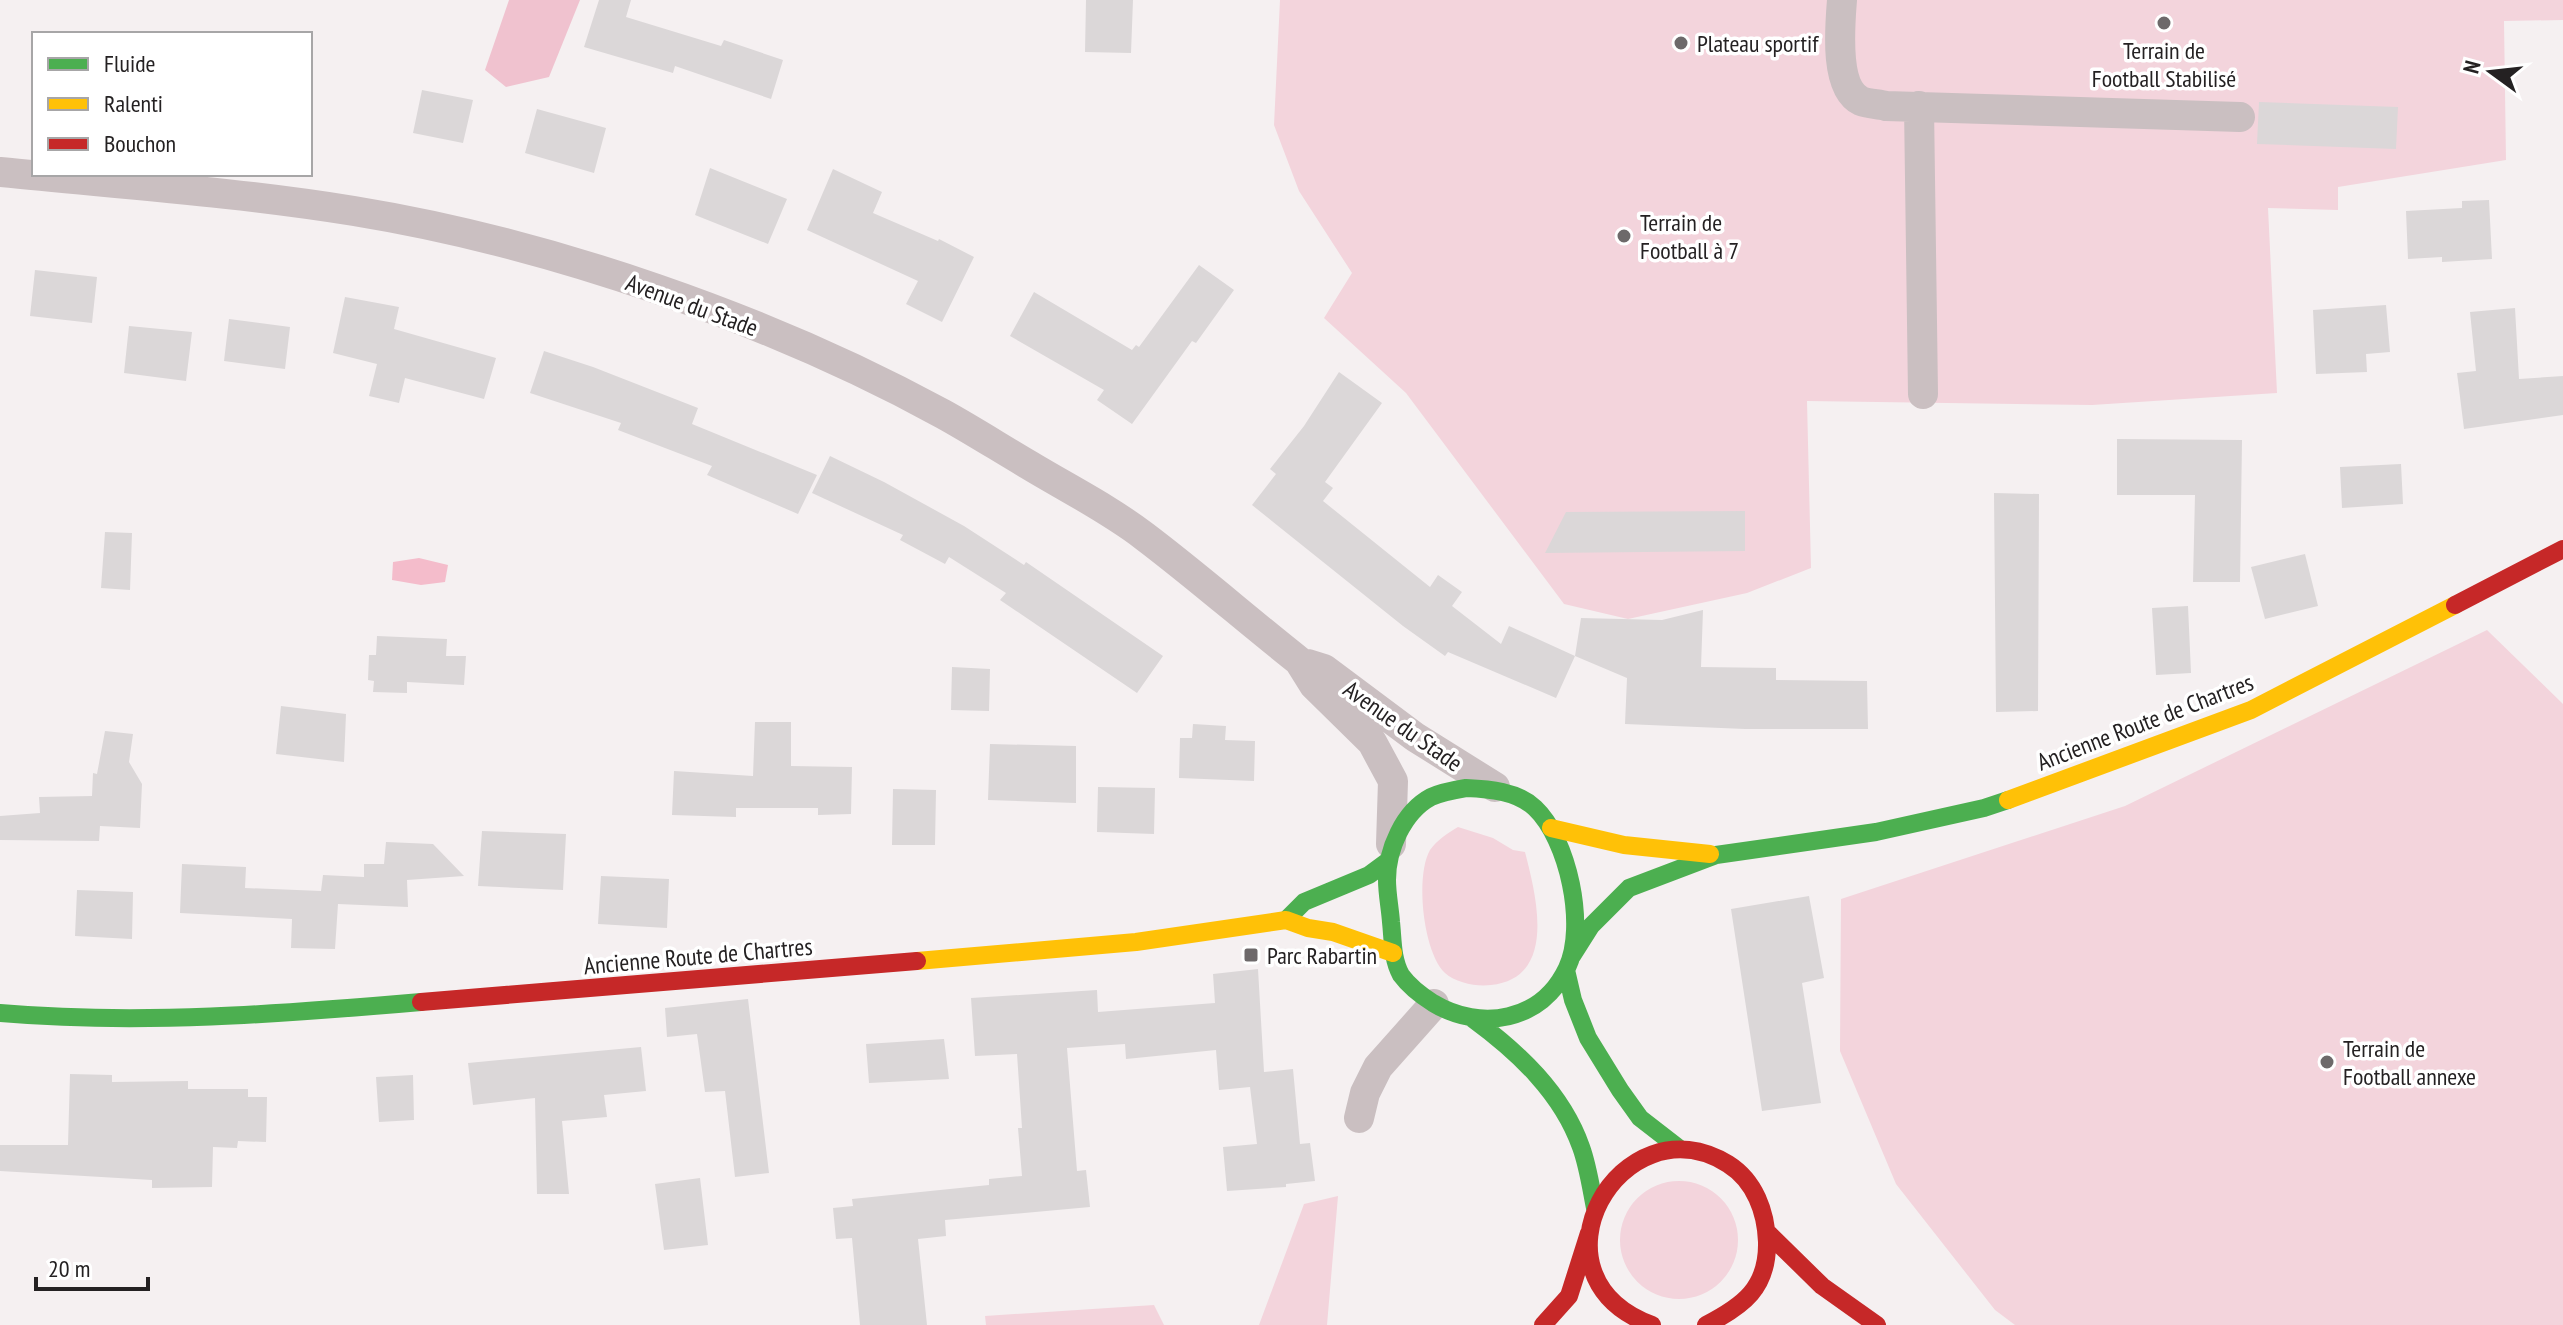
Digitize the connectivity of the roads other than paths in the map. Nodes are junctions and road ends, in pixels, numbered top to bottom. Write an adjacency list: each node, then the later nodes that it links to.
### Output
1 (1842, 0): 2 (street)
2 (1919, 106): 3 (street); 7 (street)
3 (2240, 117)
4 (0, 172): 5 (street, Avenue du Stade)
5 (32, 175)
6 (39, 176): 9 (street, Avenue du Stade)
7 (1923, 394)
8 (2563, 549): 12 (main road, Ancienne Route de Chartres)
9 (1299, 661): 10 (street, Avenue du Stade); 13 (street, Avenue du Stade)
10 (1507, 794): 11 (main road); 13 (main road)
11 (1551, 828): 12 (main road, Ancienne Route de Chartres); 16 (main road)
12 (1716, 855): 16 (main road, Ancienne Route de Chartres)
13 (1390, 856): 14 (main road); 15 (main road)
14 (1286, 920): 15 (main road, Ancienne Route de Chartres); 18 (main road, Ancienne Route de Chartres)
15 (1393, 953): 17 (main road)
16 (1569, 963): 19 (main road); 21 (main road)
17 (1434, 1004): 19 (main road); 20 (street)
18 (0, 1013)
19 (1473, 1019): 22 (main road)
20 (1359, 1118)
21 (1680, 1149): 22 (main road); 24 (main road)
22 (1595, 1208): 23 (main road)
23 (1589, 1233): 25 (main road); 26 (main road)
24 (1769, 1234): 27 (main road); 28 (main road)
25 (1543, 1325)
26 (1652, 1325)
27 (1706, 1325)
28 (1877, 1325)

